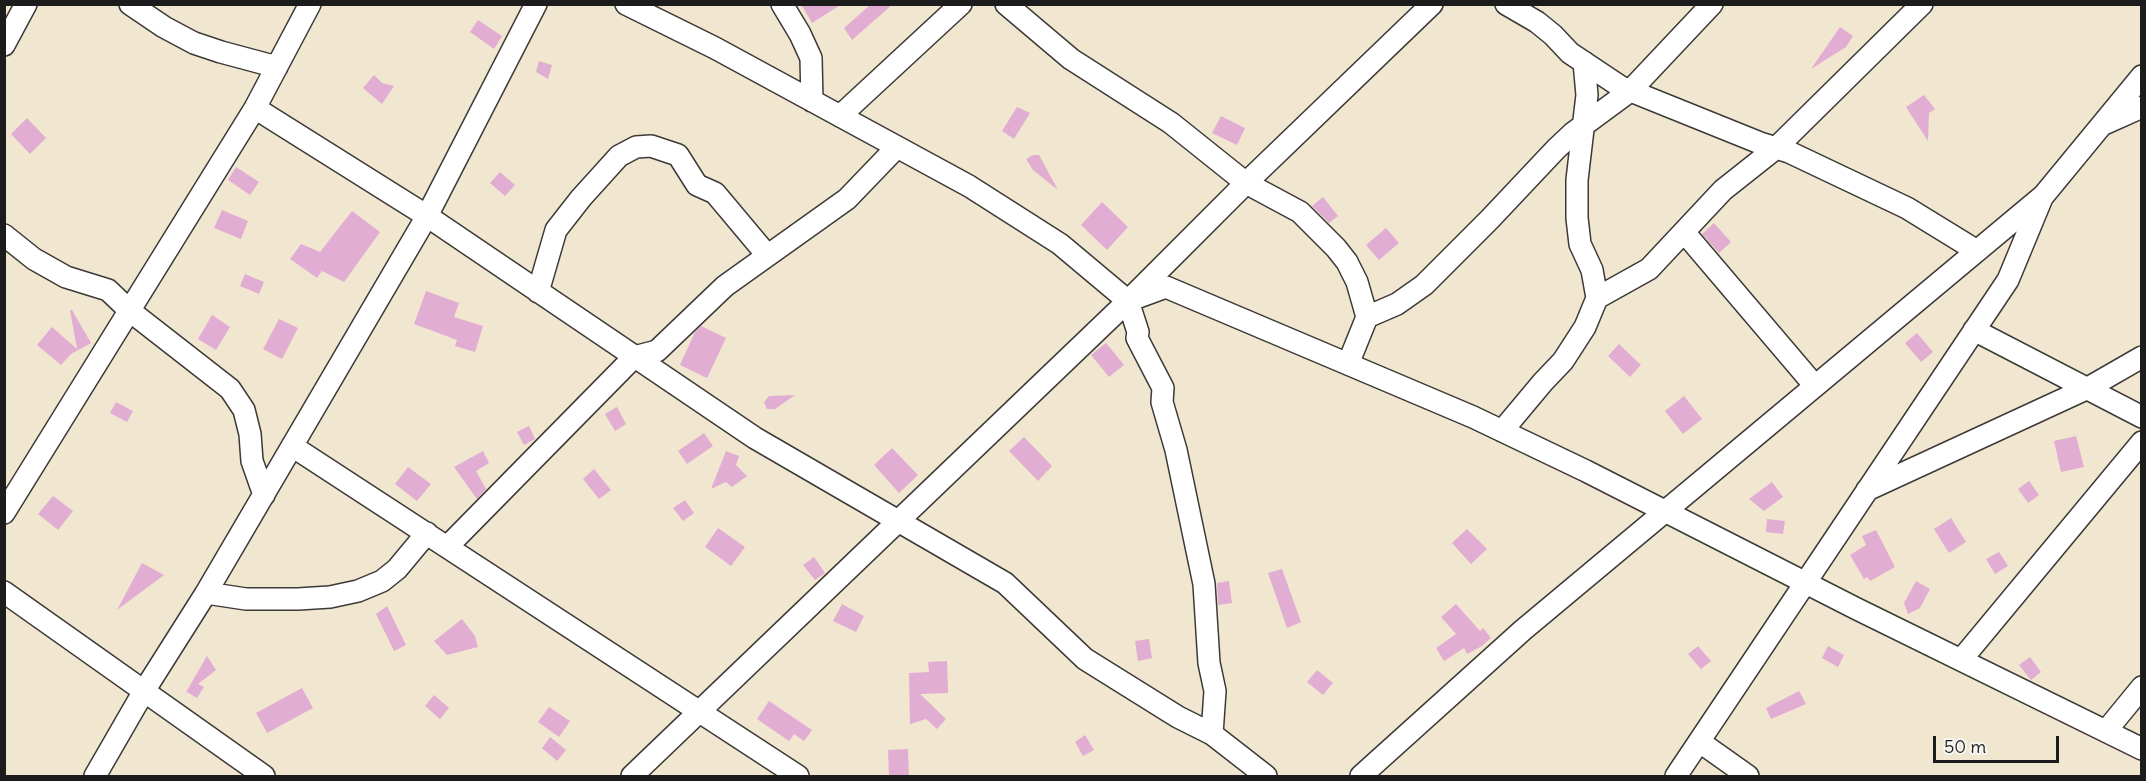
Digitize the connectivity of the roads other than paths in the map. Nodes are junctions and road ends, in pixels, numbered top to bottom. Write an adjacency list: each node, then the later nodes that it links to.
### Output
1 (26, 4): 13 (street)
2 (130, 4): 15 (street)
3 (310, 4): 15 (street)
4 (536, 4): 28 (street)
5 (626, 4): 18 (street)
6 (782, 4): 18 (street)
7 (961, 4): 21 (street)
8 (1006, 4): 26 (street)
9 (1432, 4): 26 (street)
10 (1712, 4): 17 (street)
11 (1922, 4): 25 (street)
12 (1517, 7): 14 (street)
13 (4, 45)
14 (1584, 62): 17 (street); 22 (street)
15 (277, 67): 20 (street)
16 (2142, 76): 23 (street)
17 (1630, 91): 22 (street); 25 (street)
18 (812, 101): 21 (street)
19 (2142, 107): 23 (street)
20 (255, 108): 28 (street); 36 (street)
21 (840, 116): 24 (street)
22 (1584, 125): 34 (street); 37 (street)
23 (2098, 127): 27 (street)
24 (897, 147): 32 (street); 35 (street)
25 (1776, 148): 29 (street); 31 (street)
26 (1246, 183): 35 (street); 37 (street)
27 (2044, 195): 31 (street); 38 (street)
28 (427, 216): 33 (street); 47 (street)
29 (1684, 232): 34 (street); 42 (street)
30 (4, 235): 36 (street)
31 (1977, 251): 42 (street)
32 (767, 255): 33 (street); 39 (street)
33 (538, 292): 39 (street)
34 (1597, 298): 45 (street)
35 (1128, 301): 41 (street); 52 (street); 63 (street)
36 (130, 312): 49 (street); 51 (street)
37 (1367, 317): 41 (street)
38 (1974, 330): 43 (street); 48 (street)
39 (634, 357): 52 (street); 54 (street)
40 (2142, 357): 43 (street)
41 (1348, 364): 45 (street)
42 (1815, 386): 50 (street)
43 (2088, 388): 44 (street); 48 (street)
44 (2142, 417)
45 (1502, 431): 50 (street)
46 (2142, 442): 58 (street)
47 (292, 446): 49 (street); 53 (street)
48 (1867, 490): 55 (street)
49 (264, 495): 57 (street)
50 (1665, 512): 55 (street); 71 (street)
51 (4, 513)
52 (897, 520): 61 (street); 63 (street)
53 (427, 533): 54 (street); 57 (street)
54 (448, 546): 61 (street)
55 (1805, 583): 58 (street); 64 (street)
56 (4, 592): 60 (street)
57 (206, 593): 60 (street)
58 (1961, 660): 62 (street)
59 (2142, 687): 62 (street)
60 (144, 691): 66 (street); 67 (street)
61 (700, 711): 68 (street); 69 (street)
62 (2106, 731): 65 (street)
63 (1212, 734): 70 (street)
64 (1700, 741): 72 (street); 73 (street)
65 (2142, 749)
66 (95, 777)
67 (264, 777)
68 (632, 777)
69 (798, 777)
70 (1266, 777)
71 (1361, 777)
72 (1676, 777)
73 (1748, 777)

